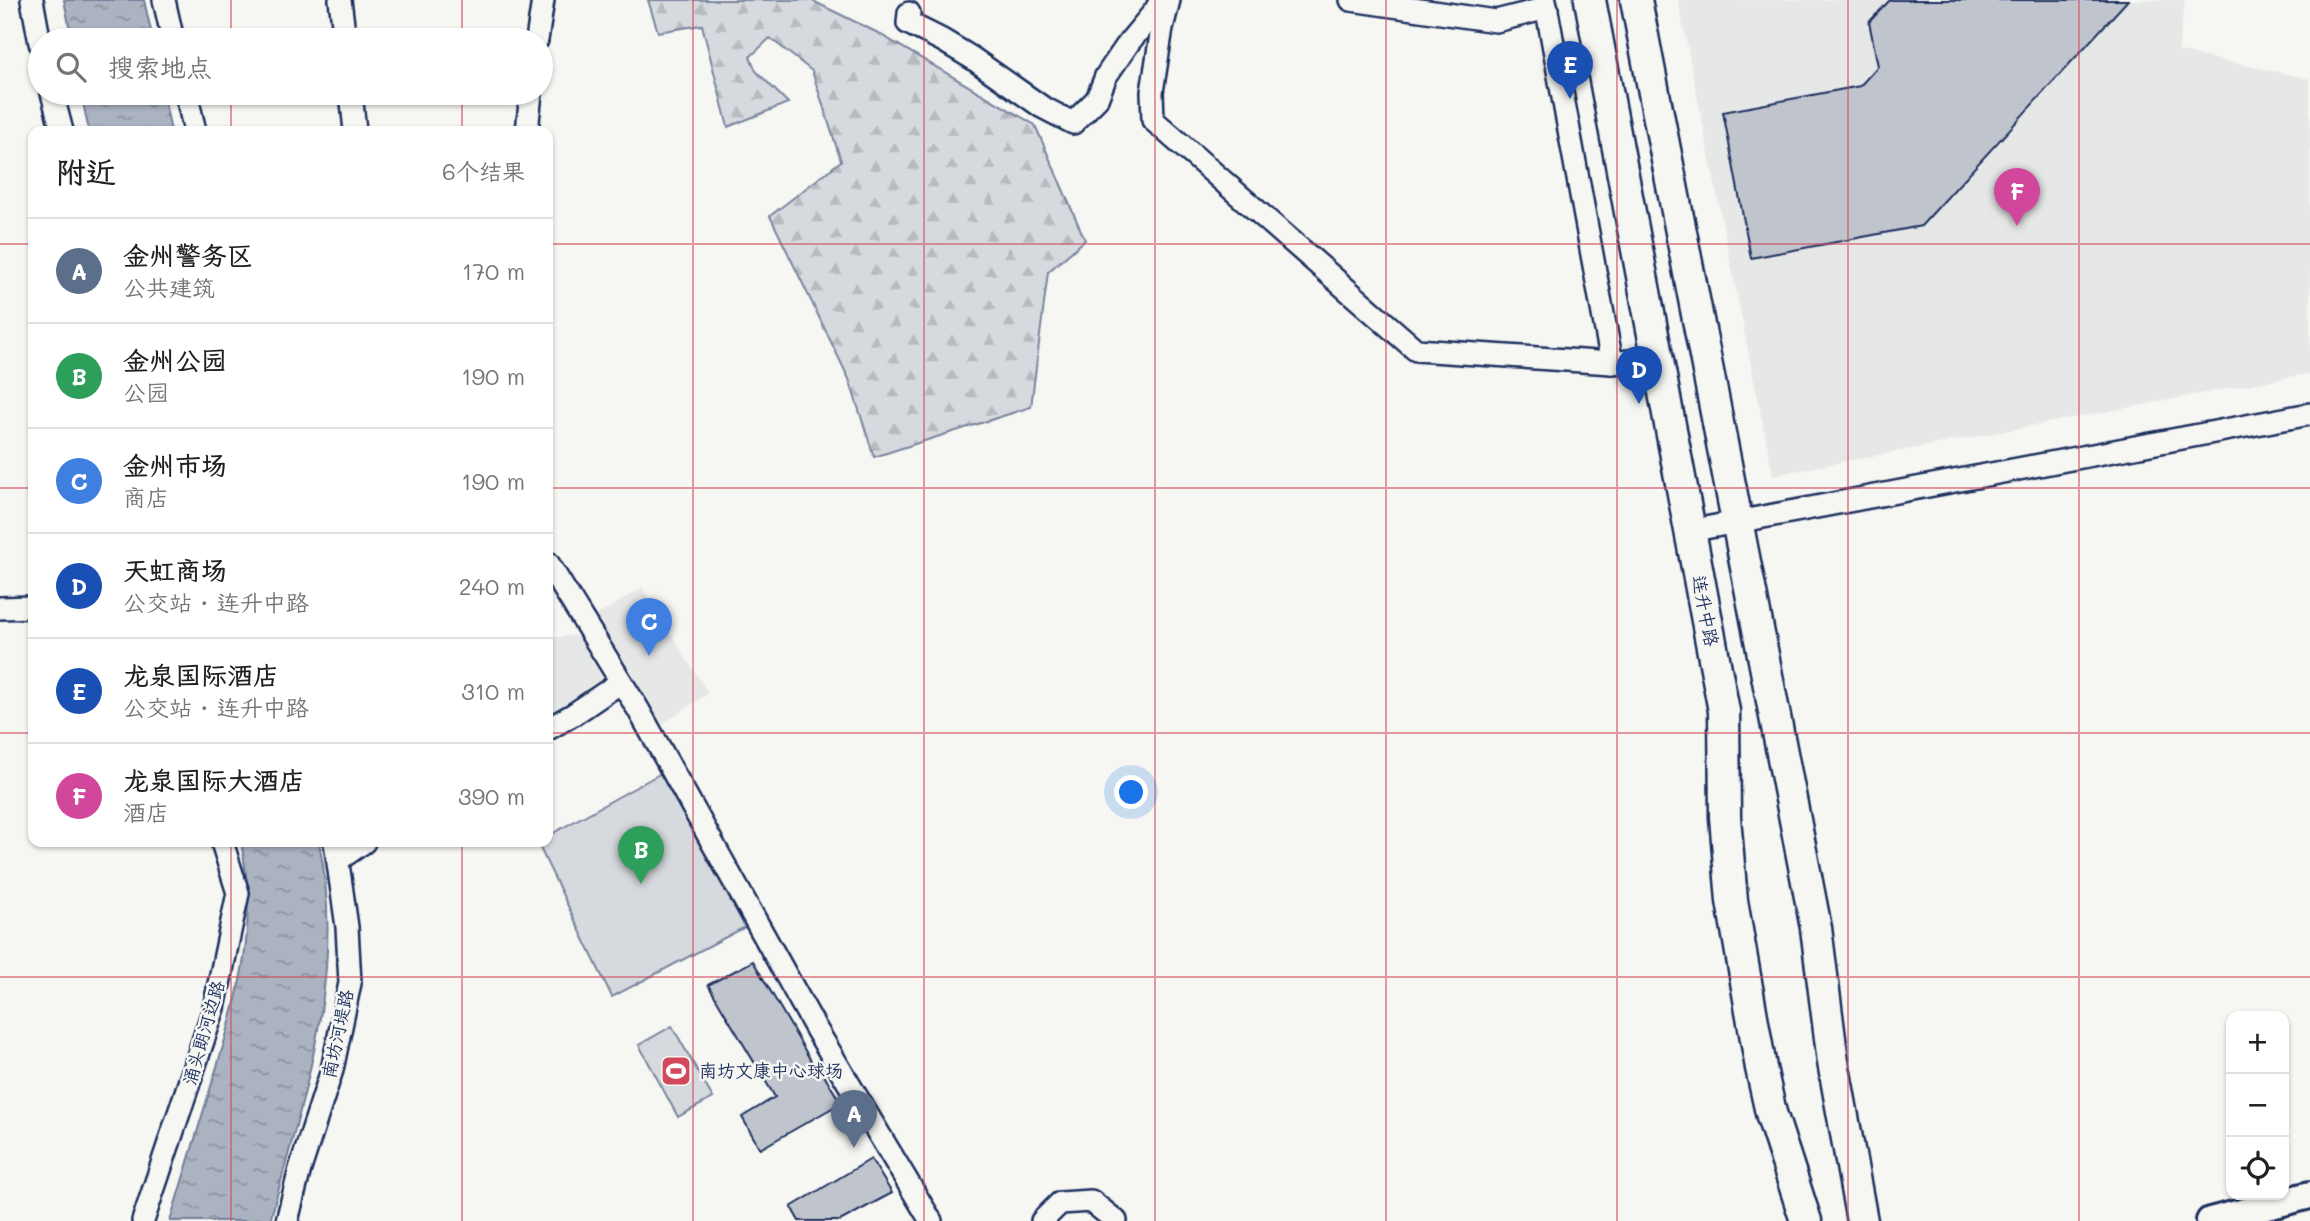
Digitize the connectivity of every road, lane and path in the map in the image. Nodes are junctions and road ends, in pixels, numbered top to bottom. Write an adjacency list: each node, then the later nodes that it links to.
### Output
1 (32, 0): 12 (street)
2 (164, 0): 13 (street)
3 (341, 0): 14 (street)
4 (543, 0): 15 (street)
5 (1161, 0): 11 (street)
6 (1169, 0): 25 (street)
7 (1351, 0): 10 (street)
8 (1590, 0): 24 (main road, 连升中路)
9 (1636, 0): 27 (main road)
10 (1546, 4): 25 (street)
11 (909, 13)
12 (37, 28)
13 (170, 28)
14 (344, 28)
15 (539, 28)
16 (55, 105): 20 (street)
17 (189, 105): 21 (street)
18 (352, 105): 22 (street)
19 (530, 105): 23 (street)
20 (61, 126)
21 (194, 126)
22 (354, 126)
23 (528, 126)
24 (1657, 358): 25 (street); 28 (main road, 连升中路)
25 (1612, 363)
26 (2310, 414): 27 (street)
27 (1737, 522): 28 (street); 37 (main road)
28 (1689, 531): 43 (main road, 连升中路)
29 (553, 576): 32 (street)
30 (28, 607): 31 (street)
31 (0, 608)
32 (621, 682): 33 (street); 40 (street)
33 (553, 726)
34 (224, 847): 38 (street, 涌头朗河边路)
35 (337, 851): 39 (street, 南坊河堤路)
36 (2310, 1195): 44 (street)
37 (1862, 1218)
38 (144, 1221)
39 (287, 1221)
40 (931, 1221)
41 (1041, 1221): 42 (street)
42 (1116, 1221)
43 (1806, 1221)
44 (2210, 1221)

